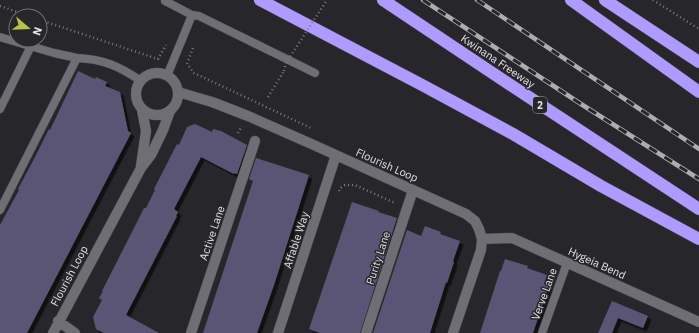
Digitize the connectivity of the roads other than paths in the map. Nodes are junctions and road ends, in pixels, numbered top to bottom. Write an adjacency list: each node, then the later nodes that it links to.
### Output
1 (260, 0): 26 (highway)
2 (383, 0): 23 (highway, Kwinana Freeway / 2)
3 (571, 0): 15 (highway)
4 (606, 0): 10 (highway)
5 (165, 1): 6 (lane)
6 (192, 14): 11 (lane); 12 (lane)
7 (30, 48): 16 (lane)
8 (39, 48): 9 (lane)
9 (77, 58): 13 (lane); 24 (lane)
10 (699, 62)
11 (315, 73)
12 (168, 76): 13 (street); 14 (street)
13 (141, 81): 17 (street)
14 (178, 92): 18 (street); 20 (street, Flourish Loop)
15 (699, 92)
16 (0, 109)
17 (142, 110): 18 (street); 21 (street, Flourish Loop)
18 (170, 111): 21 (street, Flourish Loop)
19 (255, 141): 32 (street, Active Lane)
20 (336, 155): 22 (street, Flourish Loop); 33 (street, Affable Way)
21 (141, 168): 28 (street, Flourish Loop)
22 (413, 190): 25 (street, Flourish Loop); 34 (street, Purity Lane)
23 (699, 209)
24 (0, 210)
25 (482, 239): 27 (street, Hygeia Bend); 35 (street)
26 (699, 239)
27 (567, 262): 29 (street, Hygeia Bend); 36 (lane, Verve Lane)
28 (58, 321): 30 (street, Flourish Loop); 31 (street)
29 (699, 322)
30 (53, 333)
31 (75, 333)
32 (191, 333)
33 (278, 333)
34 (366, 333)
35 (453, 333)
36 (542, 333)

